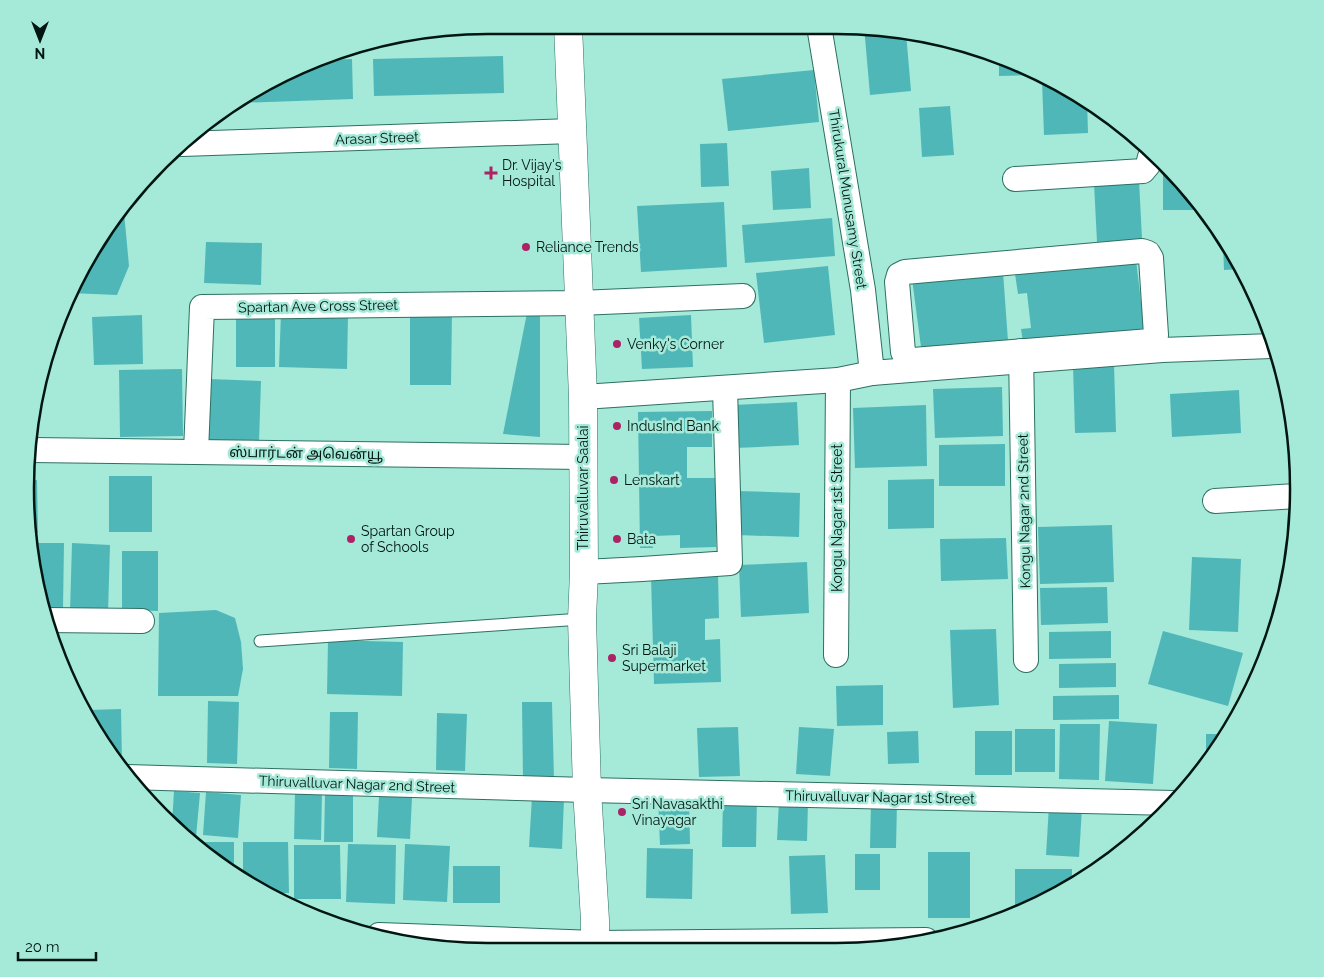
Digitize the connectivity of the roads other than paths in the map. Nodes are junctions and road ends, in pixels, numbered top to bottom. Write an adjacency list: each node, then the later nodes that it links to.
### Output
1 (568, 34): 3 (street, Thiruvalluvar Saalai)
2 (820, 34): 10 (street, Thirukural Munusamy Street)
3 (572, 131): 4 (street, Arasar Street); 8 (street, Thiruvalluvar Saalai)
4 (193, 144)
5 (1147, 164): 6 (street)
6 (1015, 179)
7 (743, 296): 8 (street)
8 (579, 303): 16 (street, Thiruvalluvar Saalai); 18 (street, Spartan Ave Cross Street)
9 (900, 310): 10 (street); 12 (street); 12 (street)
10 (866, 313): 13 (street, Thirukural Munusamy Street)
11 (1267, 346): 12 (street)
12 (1022, 356): 13 (street); 28 (street, Kongu Nagar 2nd Street)
13 (872, 374): 14 (street)
14 (838, 380): 15 (street); 27 (street, Kongu Nagar 1st Street)
15 (725, 388): 16 (street); 22 (street)
16 (583, 397): 19 (street, Thiruvalluvar Saalai)
17 (36, 450): 18 (street, ஸ்பார்டன் அவென்யூ)
18 (196, 452): 19 (street, ஸ்பார்டன் அவென்யூ)
19 (582, 456): 22 (street, Thiruvalluvar Saalai)
20 (1290, 496): 21 (street)
21 (1215, 501)
22 (584, 572): 23 (street, Thiruvalluvar Saalai)
23 (582, 619): 26 (lane); 30 (street, Thiruvalluvar Saalai)
24 (53, 620): 25 (street)
25 (142, 622)
26 (260, 641)
27 (836, 655)
28 (1026, 660)
29 (138, 777): 30 (street, Thiruvalluvar Nagar 2nd Street)
30 (587, 790): 31 (street, Thiruvalluvar Nagar 1st Street); 35 (street, Thiruvalluvar Saalai)
31 (1163, 804)
32 (414, 937): 34 (street)
33 (874, 941): 36 (street)
34 (523, 943)
35 (595, 943)
36 (784, 943)

